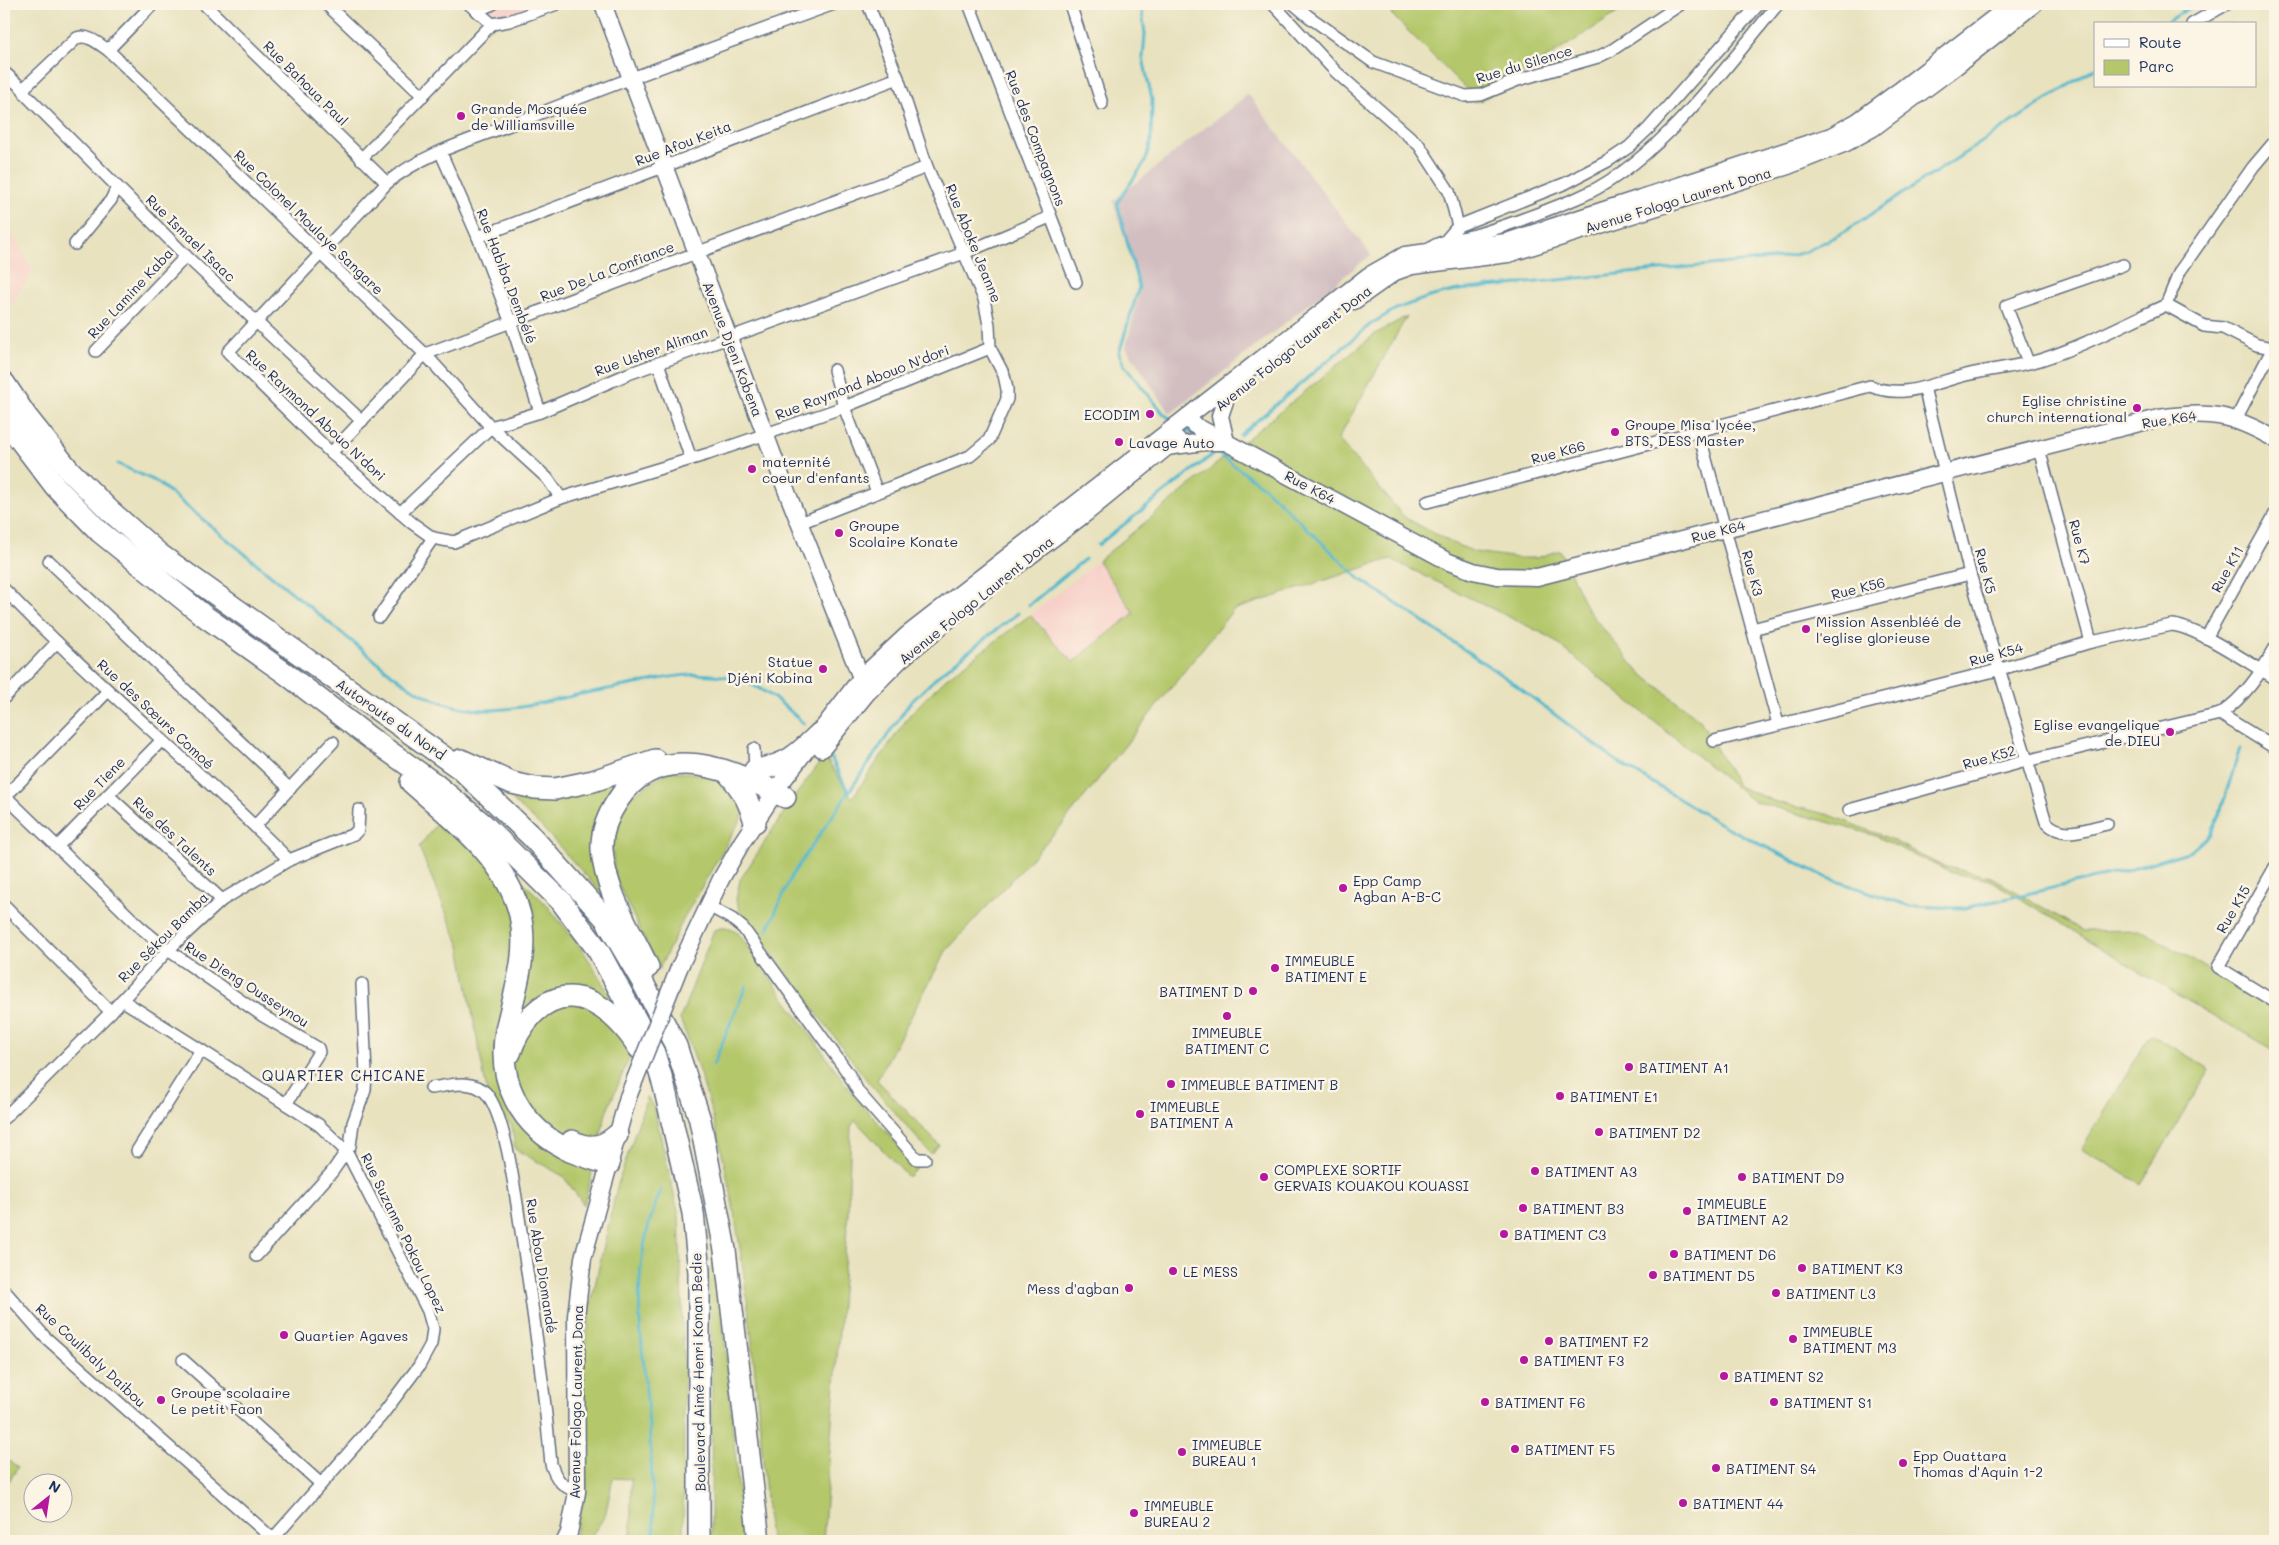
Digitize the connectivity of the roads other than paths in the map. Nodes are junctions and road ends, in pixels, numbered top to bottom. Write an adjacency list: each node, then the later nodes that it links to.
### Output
1 (153, 4): 23 (street)
2 (204, 4): 32 (street, Rue Bahoua Paul)
3 (326, 4): 28 (street)
4 (493, 4): 19 (street)
5 (557, 4): 20 (street)
6 (603, 4): 25 (main road, Avenue Djeni Kobena)
7 (834, 4): 25 (street, Rue Raymond Abouo N'dori)
8 (868, 4): 26 (street, Rue Aboke Jeanne)
9 (969, 4): 37 (street, Rue des Compagnons)
10 (1070, 4): 29 (street)
11 (1273, 4): 38 (street)
12 (1294, 4): 13 (street, Rue du Silence)
13 (1680, 4)
14 (1759, 4): 38 (street)
15 (1778, 4): 40 (street)
16 (2012, 4): 46 (main road, Avenue Fologo Laurent Dona)
17 (2034, 4): 46 (main road, Avenue Fologo Laurent Dona)
18 (2227, 4): 21 (street)
19 (472, 7): 22 (street)
20 (529, 8): 22 (street)
21 (2196, 22)
22 (492, 24): 28 (street)
23 (108, 50): 27 (street, Rue Colonel Moulaye Sangare); 44 (street, Rue Colonel Moulaye Sangare)
24 (4, 72): 27 (street, Rue Ismael Isaac)
25 (631, 78): 31 (street, Rue Raymond Abouo N'dori); 33 (main road, Avenue Djeni Kobena)
26 (898, 78): 33 (street, Rue Afou Keita); 34 (street, Rue Aboke Jeanne)
27 (23, 89): 36 (street, Rue Ismael Isaac)
28 (423, 96): 32 (street)
29 (1102, 104)
30 (2275, 141): 49 (street)
31 (440, 153): 35 (street, Rue Raymond Abouo N'dori); 39 (street, Rue Habiba Dembélé)
32 (361, 159): 35 (street, Rue Bahoua Paul)
33 (664, 167): 39 (street, Rue Afou Keita); 42 (main road, Avenue Djeni Kobena)
34 (927, 167): 42 (street, Rue De La Confiance); 43 (street, Rue Aboke Jeanne)
35 (387, 183): 44 (street, Rue Raymond Abouo N'dori)
36 (117, 188): 41 (street); 45 (street, Rue Ismael Isaac)
37 (1050, 217): 43 (street, Rue Usher Aliman); 48 (street, Rue des Compagnons)
38 (1458, 226): 40 (street)
39 (478, 237): 51 (street, Rue Habiba Dembélé)
40 (1444, 241): 46 (street)
41 (75, 244)
42 (697, 253): 51 (street, Rue De La Confiance); 52 (main road, Avenue Djeni Kobena)
43 (964, 253): 52 (street, Rue Usher Aliman); 54 (street, Rue Aboke Jeanne)
44 (321, 254): 50 (street, Rue Raymond Abouo N'dori); 56 (street, Rue Colonel Moulaye Sangare)
45 (186, 256): 50 (street, Rue Ismael Isaac); 55 (street, Rue Lamine Kaba)
46 (1429, 256): 62 (main road, Avenue Fologo Laurent Dona); 68 (main road, Avenue Fologo Laurent Dona)
47 (2123, 265): 57 (street)
48 (1076, 282)
49 (2166, 304): 53 (street); 57 (street, Rue K66)
50 (256, 322): 67 (street, Rue Ismael Isaac); 76 (street, Rue Raymond Abouo N'dori)
51 (511, 323): 56 (street, Rue De La Confiance); 64 (street, Rue Habiba Dembélé)
52 (729, 339): 58 (street, Rue Usher Aliman); 71 (main road, Avenue Djeni Kobena)
53 (2274, 346): 66 (street)
54 (990, 348): 63 (street, Rue Raymond Abouo N'dori); 79 (street, Rue Aboke Jeanne)
55 (96, 351)
56 (425, 354): 67 (street, Rue De La Confiance); 69 (street, Rue Colonel Moulaye Sangare)
57 (2028, 362): 61 (street, Rue K66)
58 (658, 363): 64 (street, Rue Usher Aliman); 77 (street)
59 (834, 370): 63 (street)
60 (4, 383): 107 (highway, Autoroute du Nord)
61 (1924, 387): 70 (street, Rue K66); 78 (street, Rue K5)
62 (1225, 401): 68 (main road, Avenue Fologo Laurent Dona); 73 (main road)
63 (844, 406): 71 (street, Rue Raymond Abouo N'dori); 79 (street)
64 (540, 412): 69 (street, Rue Usher Aliman)
65 (4, 418): 105 (highway, Autoroute du Nord)
66 (2236, 419): 72 (main road, Rue K64); 75 (main road, Rue K64)
67 (362, 421): 76 (street, Rue De La Confiance)
68 (1191, 421): 73 (main road, Rue K64); 74 (main road, Avenue Fologo Laurent Dona); 99 (main road, Avenue Fologo Laurent Dona)
69 (491, 427): 80 (street, Rue Colonel Moulaye Sangare); 82 (street, Rue Usher Aliman)
70 (1698, 430): 81 (street, Rue K66); 85 (street, Rue K3)
71 (766, 435): 77 (street, Rue Raymond Abouo N'dori); 84 (main road, Avenue Djeni Kobena)
72 (2275, 439)
73 (1226, 442): 74 (main road); 85 (main road, Rue K64)
74 (1166, 448): 99 (main road, Avenue Fologo Laurent Dona)
75 (2040, 450): 78 (main road, Rue K64); 94 (street, Rue K7)
76 (331, 453): 82 (street, Rue Raymond Abouo N'dori)
77 (691, 459): 80 (street, Rue Raymond Abouo N'dori)
78 (1945, 474): 85 (main road, Rue K64); 88 (street, Rue K5)
79 (877, 492): 84 (street, Rue Aboke Jeanne)
80 (561, 498): 86 (street, Rue Raymond Abouo N'dori)
81 (1426, 502)
82 (400, 513): 86 (street, Rue Raymond Abouo N'dori)
83 (2275, 514): 92 (street, Rue K11)
84 (800, 523): 99 (main road, Avenue Djeni Kobena)
85 (1725, 529): 91 (street, Rue K3)
86 (432, 538): 90 (street)
87 (49, 560): 115 (street)
88 (1970, 574): 91 (street, Rue K56); 96 (street, Rue K5)
89 (4, 589): 93 (street, Rue des Sœurs Comoé)
90 (379, 617)
91 (1752, 629): 103 (street, Rue K3)
92 (2206, 638): 94 (street, Rue K54); 97 (street, Rue K54)
93 (57, 642): 100 (street, Rue des Sœurs Comoé); 101 (street)
94 (2091, 642): 96 (street, Rue K54)
95 (2275, 648): 97 (street)
96 (1998, 670): 103 (street, Rue K54); 112 (street, Rue K5)
97 (2262, 671): 98 (street, Rue K54); 102 (street)
98 (2275, 678)
99 (864, 685): 104 (main road, Avenue Fologo Laurent Dona); 116 (main road, Avenue Fologo Laurent Dona)
100 (108, 691): 106 (street, Rue des Sœurs Comoé); 118 (street)
101 (4, 696)
102 (2220, 714): 110 (street); 112 (street, Rue K52)
103 (1778, 724): 108 (street, Rue K54)
104 (820, 733): 113 (highway); 116 (main road, Avenue Fologo Laurent Dona)
105 (370, 738): 138 (highway, Autoroute du Nord); 144 (highway)
106 (161, 741): 117 (street, Rue Tiene); 123 (street, Rue des Sœurs Comoé)
107 (422, 741): 113 (highway); 135 (highway, Autoroute du Nord)
108 (1714, 741)
109 (333, 742): 115 (street)
110 (2275, 748)
111 (754, 749): 113 (street)
112 (2026, 761): 120 (street, Rue K52); 122 (street, Rue K5)
113 (755, 770): 116 (highway)
114 (728, 772): 116 (highway); 121 (highway); 135 (highway)
115 (290, 789): 123 (street)
116 (783, 790): 121 (main road, Avenue Fologo Laurent Dona); 129 (main road, Avenue Fologo Laurent Dona)
117 (108, 795): 124 (street, Rue Tiene); 127 (street, Rue des Talents)
118 (4, 797): 124 (street, Rue Dieng Ousseynou)
119 (359, 810): 125 (street, Rue Sékou Bamba)
120 (1849, 810)
121 (755, 822): 129 (main road, Avenue Fologo Laurent Dona)
122 (2107, 824)
123 (255, 826): 125 (street, Rue des Sœurs Comoé)
124 (58, 846): 130 (street, Rue Dieng Ousseynou)
125 (289, 860): 127 (street, Rue Sékou Bamba)
126 (2275, 867): 133 (street, Rue K15)
127 (222, 900): 130 (street, Rue Sékou Bamba)
128 (4, 905): 134 (street)
129 (711, 908): 137 (street); 145 (main road, Avenue Fologo Laurent Dona, bridge)
130 (168, 950): 132 (street, Rue Sékou Bamba); 140 (street, Rue Dieng Ousseynou)
131 (362, 984): 143 (street)
132 (122, 1000): 134 (street, Rue Sékou Bamba); 136 (street, Rue Suzanne Pokou Lopez)
133 (2275, 1002)
134 (111, 1012): 141 (street, Rue Sékou Bamba)
135 (676, 1046): 154 (highway, Autoroute du Nord)
136 (201, 1050): 140 (street, Rue Suzanne Pokou Lopez); 142 (street)
137 (848, 1073): 137 (street)
138 (664, 1086): 144 (highway); 153 (highway, Boulevard Aimé Henri Konan Bedie)
139 (432, 1088): 150 (street, Rue Abou Diomandé)
140 (286, 1104): 143 (street, Rue Suzanne Pokou Lopez)
141 (4, 1118)
142 (137, 1151)
143 (347, 1152): 146 (street); 149 (street, Rue Suzanne Pokou Lopez)
144 (586, 1152): 145 (highway); 145 (highway)
145 (611, 1158): 150 (main road, Avenue Fologo Laurent Dona)
146 (256, 1256)
147 (4, 1290): 151 (street, Rue Coulibaly Daibou)
148 (183, 1360): 149 (street)
149 (321, 1484): 151 (street, Rue Suzanne Pokou Lopez)
150 (578, 1492): 152 (main road, Avenue Fologo Laurent Dona)
151 (272, 1540)
152 (564, 1541)
153 (699, 1541)
154 (758, 1541)

